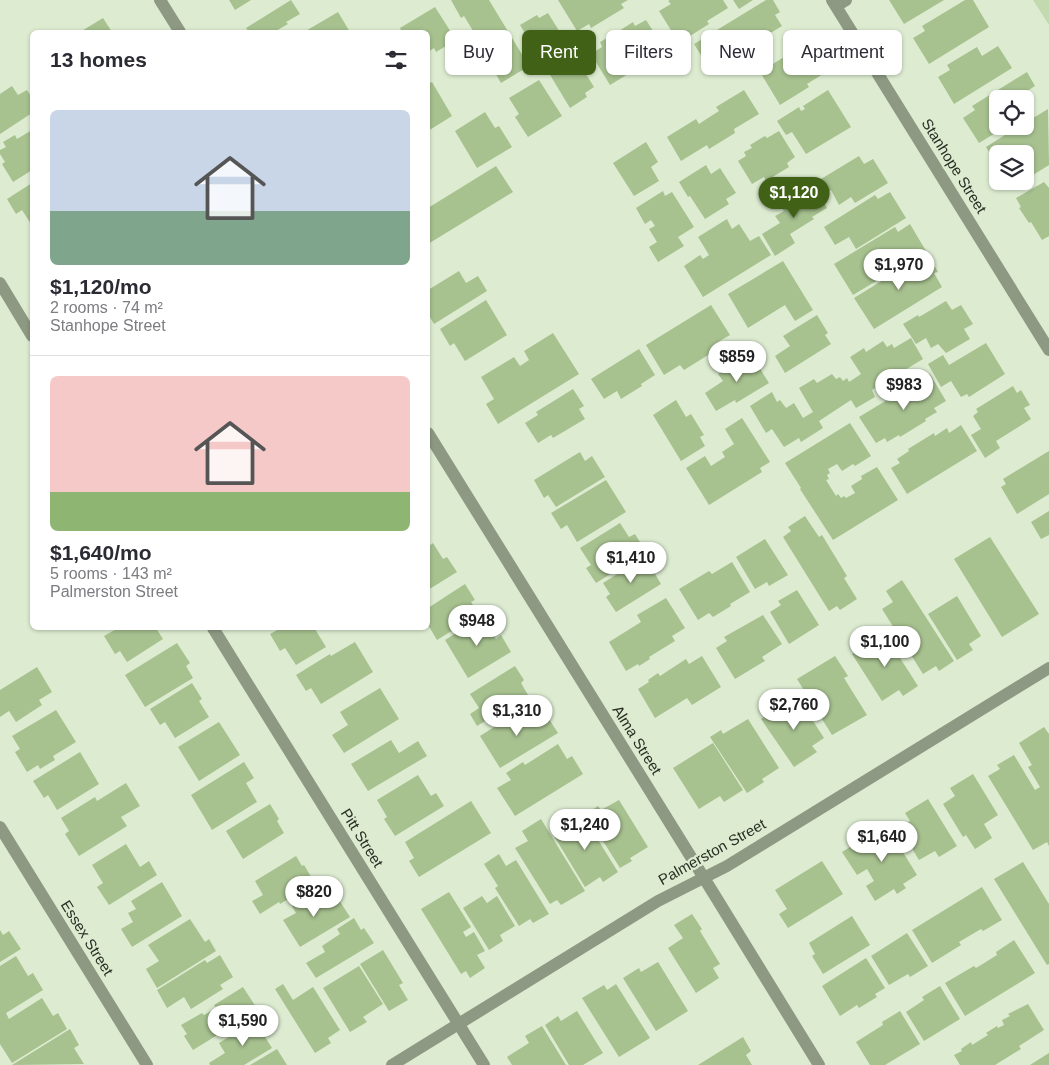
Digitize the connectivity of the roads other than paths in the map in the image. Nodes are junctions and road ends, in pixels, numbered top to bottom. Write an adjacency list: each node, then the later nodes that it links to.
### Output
1 (160, 0): 3 (street)
2 (838, 2): 6 (street, Stanhope Street)
3 (179, 30)
4 (0, 283): 5 (street)
5 (30, 333)
6 (1049, 350)
7 (430, 436): 11 (street, Alma Street)
8 (214, 630): 12 (street, Pitt Street)
9 (1049, 668): 11 (street, Palmerston Street)
10 (0, 828): 13 (street, Essex Street)
11 (704, 878): 12 (street, Palmerston Street); 16 (street, Alma Street)
12 (458, 1024): 14 (street, Palmerston Street); 15 (street, Pitt Street)
13 (147, 1065)
14 (392, 1065)
15 (484, 1065)
16 (818, 1065)

